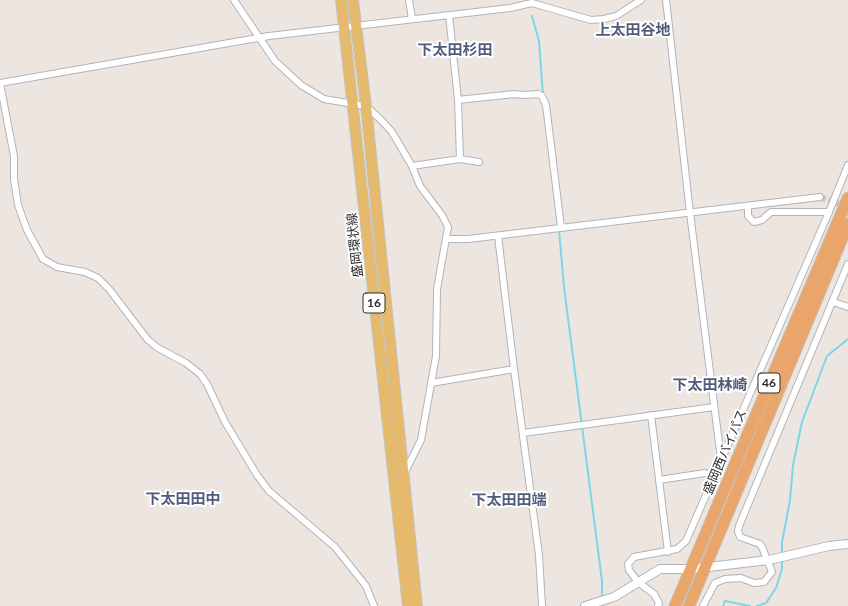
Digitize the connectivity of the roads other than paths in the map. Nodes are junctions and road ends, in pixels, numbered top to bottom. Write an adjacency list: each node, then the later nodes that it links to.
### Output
1 (234, 0): 12 (street)
2 (341, 0): 11 (main road, 盛岡環状線 / 16)
3 (353, 0): 10 (main road, 盛岡環状線 / 16)
4 (410, 0): 9 (street)
5 (642, 0): 7 (street)
6 (666, 0): 24 (street)
7 (531, 2): 8 (street)
8 (448, 15): 9 (street); 14 (street)
9 (412, 19): 10 (street)
10 (356, 25): 11 (street); 16 (main road, 盛岡環状線 / 16)
11 (344, 26): 12 (street); 15 (main road, 盛岡環状線 / 16)
12 (260, 37): 13 (street); 15 (street)
13 (0, 83): 48 (street)
14 (458, 100): 17 (street); 27 (street)
15 (352, 104): 16 (street); 49 (main road, 盛岡環状線 / 16)
16 (366, 106): 20 (street); 39 (main road, 盛岡環状線 / 16)
17 (460, 158): 18 (street); 20 (street)
18 (479, 162)
19 (848, 164): 25 (street)
20 (412, 166): 29 (street)
21 (820, 197): 23 (street)
22 (848, 198): 46 (highway, 盛岡西バイパス / 46)
23 (748, 207): 24 (street); 25 (street)
24 (690, 212): 27 (street); 35 (street)
25 (829, 212): 38 (street)
26 (848, 224): 45 (highway, 盛岡西バイパス / 46)
27 (561, 227): 28 (street)
28 (498, 236): 29 (street); 33 (street)
29 (447, 239): 34 (street)
30 (848, 264): 31 (street)
31 (833, 302): 32 (street); 44 (street)
32 (848, 307)
33 (514, 369): 34 (street); 37 (street)
34 (431, 383): 39 (street)
35 (714, 406): 36 (street); 38 (street)
36 (651, 415): 37 (street); 41 (street)
37 (523, 432): 51 (street)
38 (721, 460): 40 (street)
39 (404, 475): 50 (main road, 盛岡環状線 / 16)
40 (714, 476): 41 (street); 43 (street)
41 (659, 480): 43 (street)
42 (848, 544): 44 (street)
43 (668, 552): 47 (street)
44 (769, 560): 45 (street); 56 (street)
45 (705, 567): 46 (street); 55 (highway, 盛岡西バイパス / 46)
46 (691, 569): 47 (street); 54 (highway, 盛岡西バイパス / 46)
47 (638, 582): 52 (street); 53 (street)
48 (374, 606)
49 (408, 606)
50 (417, 606)
51 (542, 606)
52 (585, 606)
53 (658, 606)
54 (675, 606)
55 (689, 606)
56 (703, 606)

